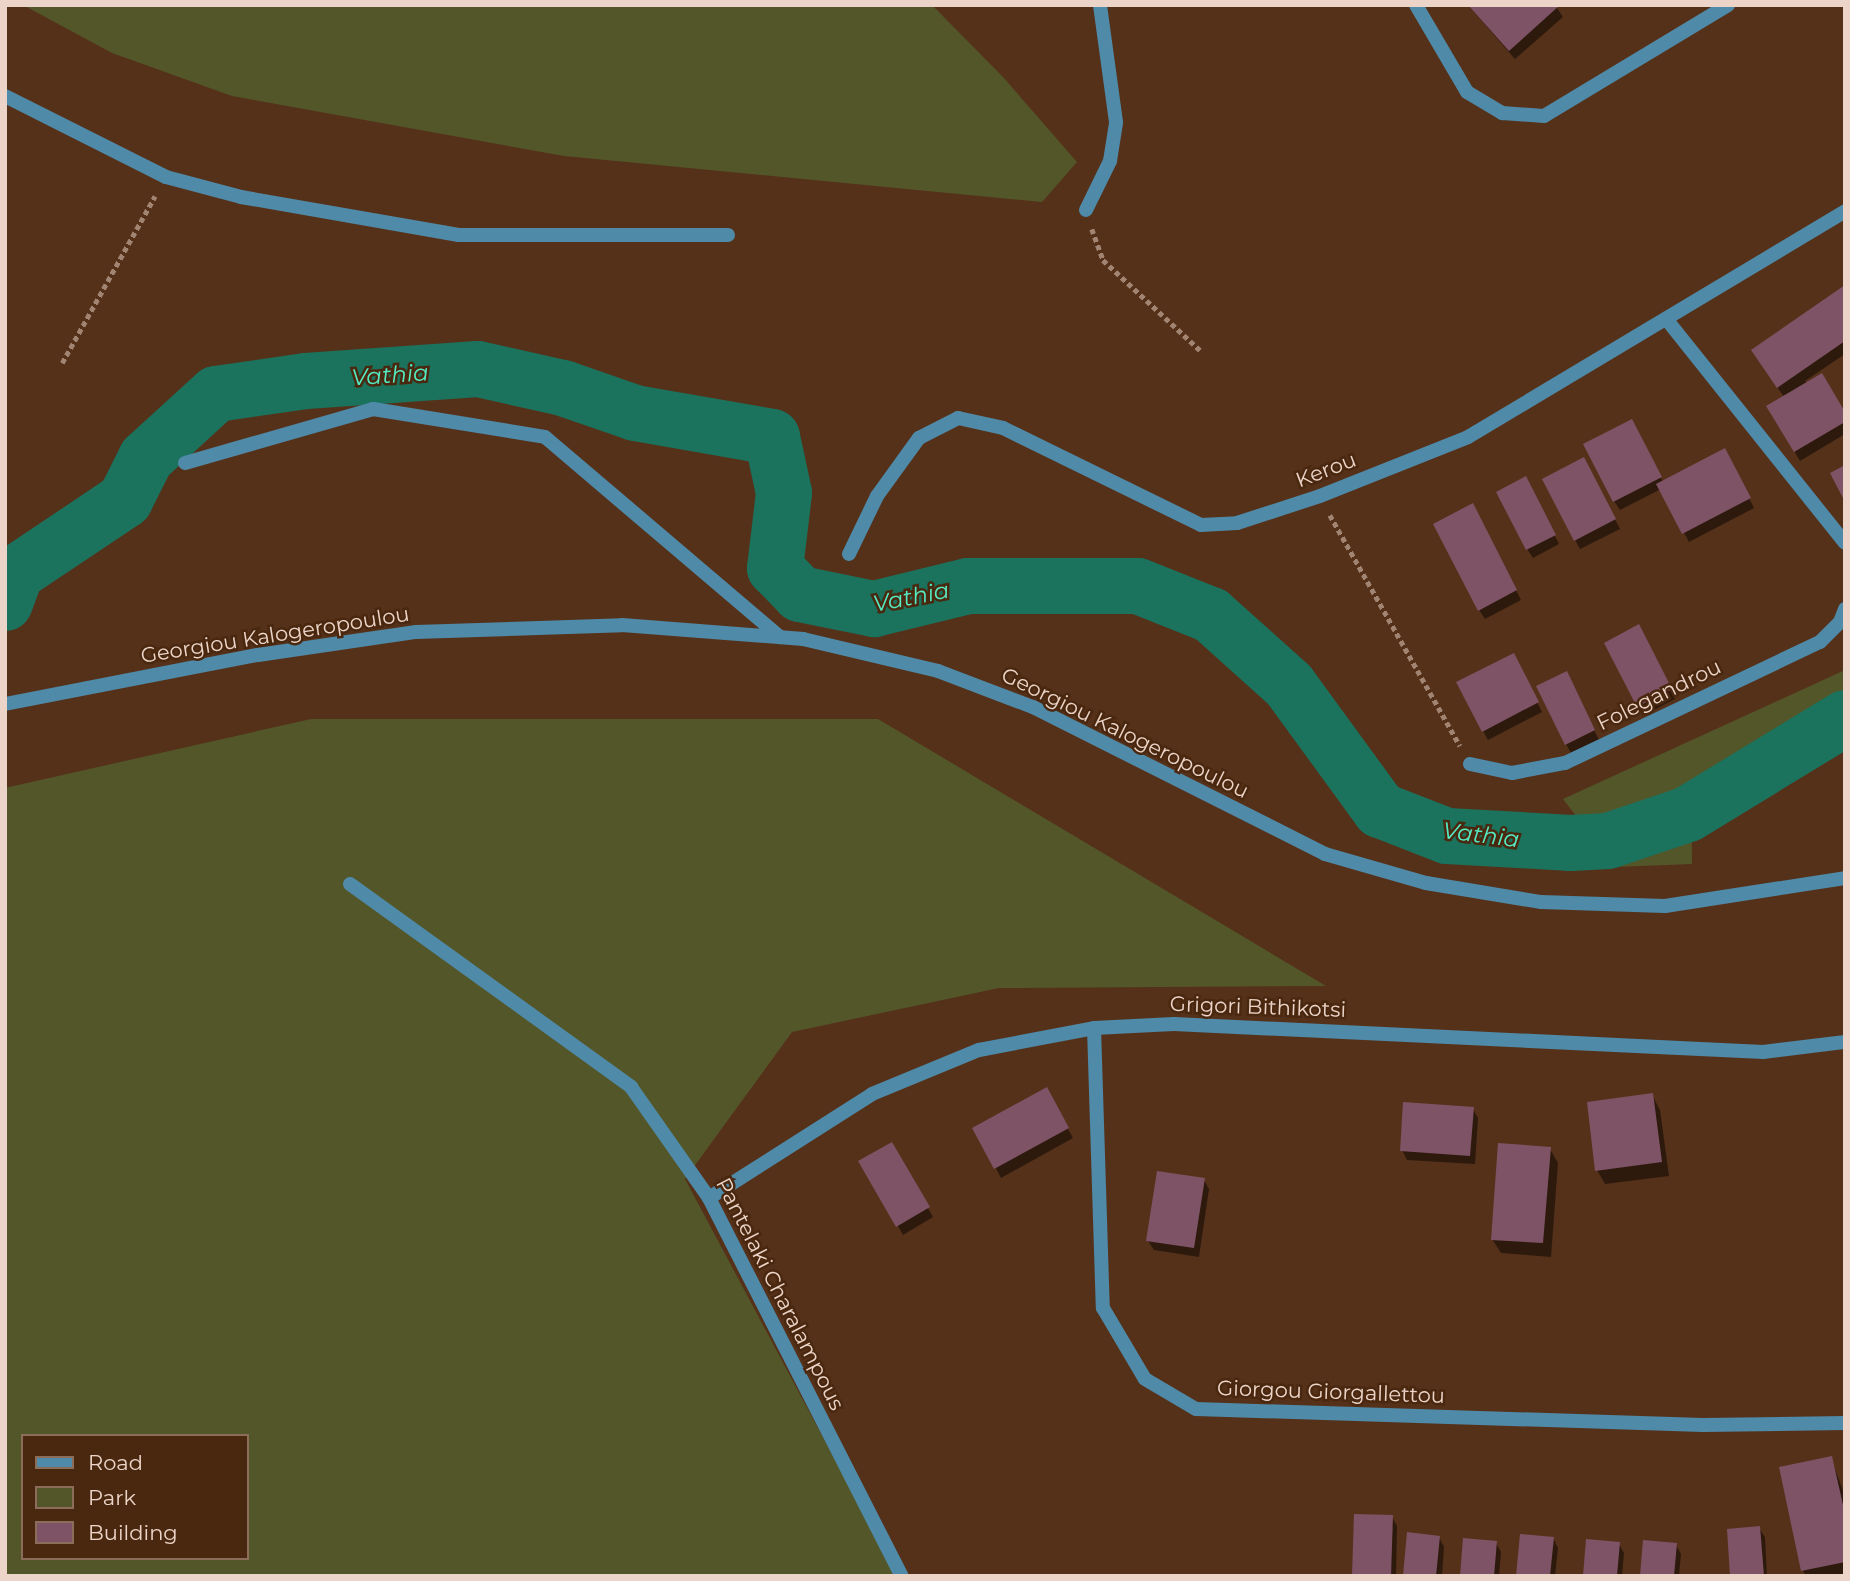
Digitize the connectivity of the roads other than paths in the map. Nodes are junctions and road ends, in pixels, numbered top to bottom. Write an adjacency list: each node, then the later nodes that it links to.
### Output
1 (1100, 5): 5 (street)
2 (1416, 5): 3 (street)
3 (1728, 5)
4 (5, 96): 7 (street)
5 (1086, 210)
6 (1845, 211): 8 (street, Kerou)
7 (728, 235)
8 (1667, 320): 10 (street); 11 (street, Kerou)
9 (185, 463): 13 (street)
10 (1845, 543)
11 (849, 554)
12 (1845, 609): 15 (street, Folegandrou)
13 (780, 637): 14 (street, Georgiou Kalogeropoulou); 16 (street, Georgiou Kalogeropoulou)
14 (5, 704)
15 (1470, 764)
16 (1845, 878)
17 (350, 884): 20 (street, Pantelaki Charalampous)
18 (1094, 1028): 19 (street, Grigori Bithikotsi); 20 (street, Grigori Bithikotsi); 21 (street, Giorgou Giorgallettou)
19 (1845, 1042)
20 (709, 1198): 22 (street, Pantelaki Charalampous)
21 (1845, 1423)
22 (902, 1576)

